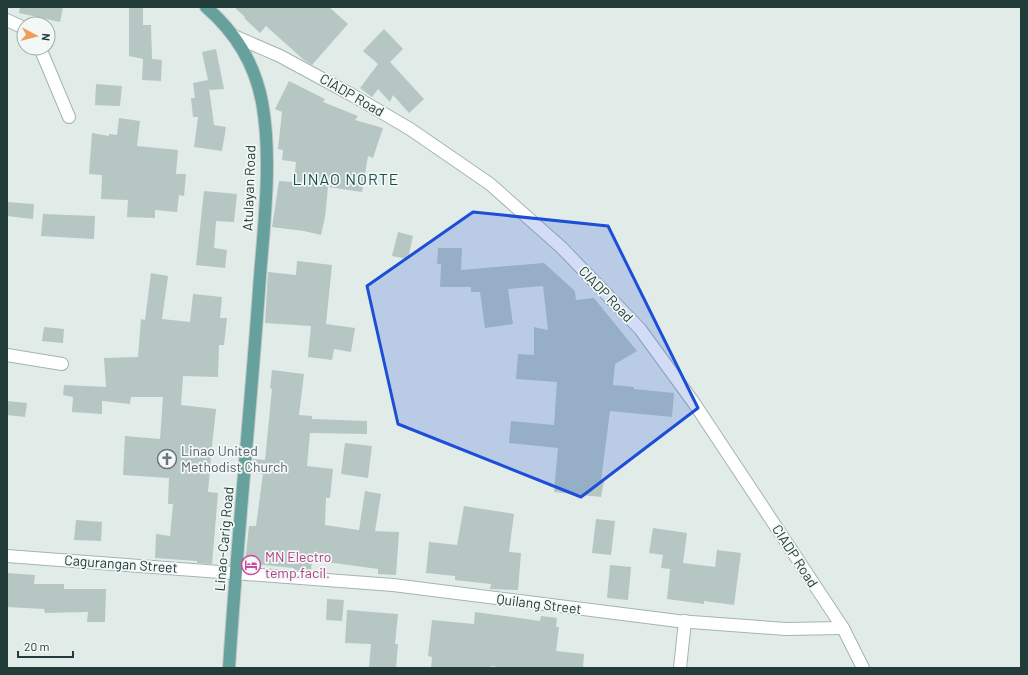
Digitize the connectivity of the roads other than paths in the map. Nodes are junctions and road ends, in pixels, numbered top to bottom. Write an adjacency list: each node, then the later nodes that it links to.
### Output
1 (206, 7): 2 (main road, Atulayan Road)
2 (234, 36): 7 (main road, Atulayan Road); 11 (street, CIADP Road)
3 (43, 56): 4 (street)
4 (69, 118)
5 (7, 355): 6 (street)
6 (62, 364)
7 (254, 364): 9 (main road, Linao-Carig Road)
8 (7, 556): 9 (street, Cagurangan Street)
9 (235, 573): 10 (street, Quilang Street); 12 (main road, Linao-Carig Road)
10 (685, 621): 11 (street, Quilang Street); 13 (street)
11 (843, 628): 14 (street, CIADP Road)
12 (229, 668)
13 (680, 668)
14 (863, 668)

